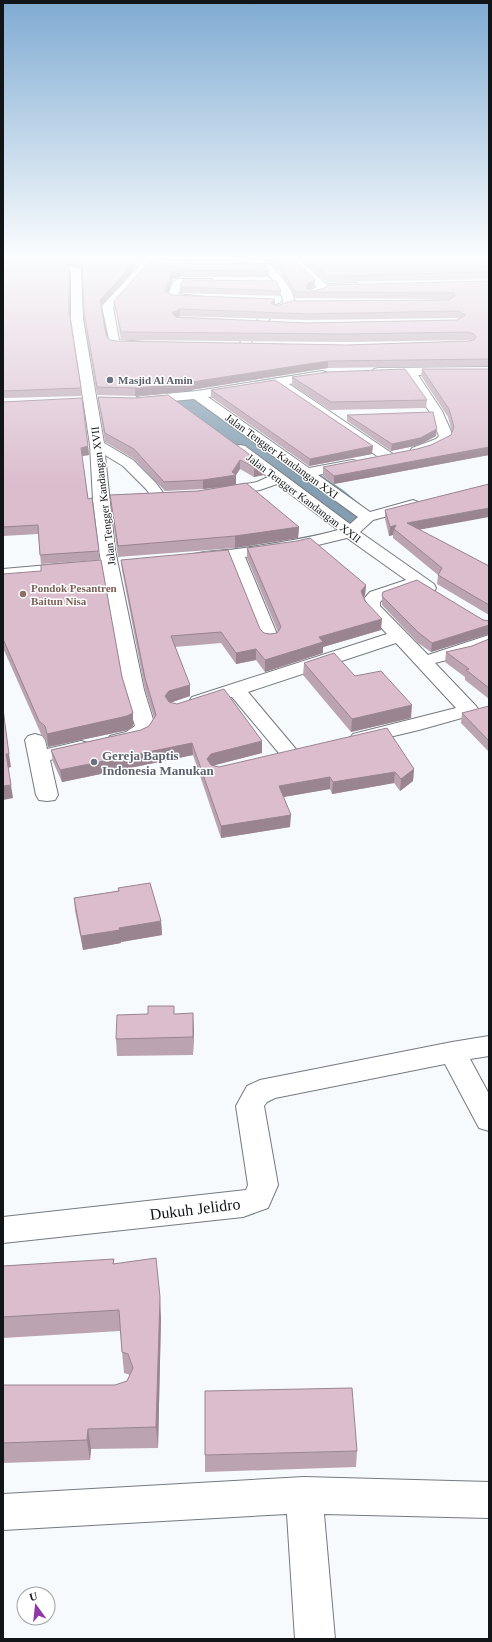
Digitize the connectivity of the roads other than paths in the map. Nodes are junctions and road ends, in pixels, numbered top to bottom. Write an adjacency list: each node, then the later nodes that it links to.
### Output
1 (79, 333): 14 (street, Jalan Tengger Kandangan XVII)
2 (112, 333): 4 (street)
3 (248, 333): 5 (street)
4 (150, 344)
5 (259, 345)
6 (474, 358): 10 (street)
7 (368, 372): 8 (street)
8 (409, 372): 10 (street); 20 (street)
9 (335, 374): 11 (street)
10 (485, 374)
11 (277, 382): 12 (street); 22 (street)
12 (196, 395): 13 (street); 26 (street, Jalan Tengger Kandangan XXI)
13 (174, 398): 16 (street); 18 (street)
14 (91, 400): 15 (street); 17 (street); 24 (street, Jalan Tengger Kandangan XVII)
15 (106, 400)
16 (128, 400)
17 (76, 401)
18 (191, 412)
19 (421, 413): 20 (street)
20 (437, 413): 25 (street)
21 (351, 415): 22 (street)
22 (328, 416): 25 (street)
23 (229, 441): 27 (street, Jalan Tengger Kandangan XXII)
24 (97, 445): 29 (street); 35 (street, Jalan Tengger Kandangan XVII)
25 (388, 457): 26 (street)
26 (306, 473): 31 (street, Jalan Tengger Kandangan XXI)
27 (279, 478): 28 (street); 32 (street, Jalan Tengger Kandangan XXII)
28 (205, 495)
29 (160, 498)
30 (429, 501): 31 (street)
31 (368, 517): 32 (street)
32 (350, 532): 33 (street); 37 (street, Jalan Tengger Kandangan XXII)
33 (236, 554): 34 (street); 40 (street)
34 (189, 558)
35 (105, 565): 36 (street); 47 (street, Jalan Tengger Kandangan XVII)
36 (3, 574)
37 (418, 582): 38 (street, Jalan Tengger Kandangan XXII); 39 (street)
38 (444, 597)
39 (398, 636): 43 (street); 45 (street)
40 (270, 639)
41 (489, 640): 42 (street)
42 (435, 658)
43 (236, 690): 44 (street); 46 (street)
44 (184, 706)
45 (344, 742)
46 (269, 759)
47 (47, 795)
48 (489, 1046): 49 (street, Dukuh Jelidro)
49 (452, 1052): 50 (street); 51 (street, Dukuh Jelidro)
50 (489, 1120)
51 (3, 1230)
52 (304, 1495): 53 (street); 54 (street); 55 (street)
53 (489, 1500)
54 (3, 1512)
55 (315, 1639)

